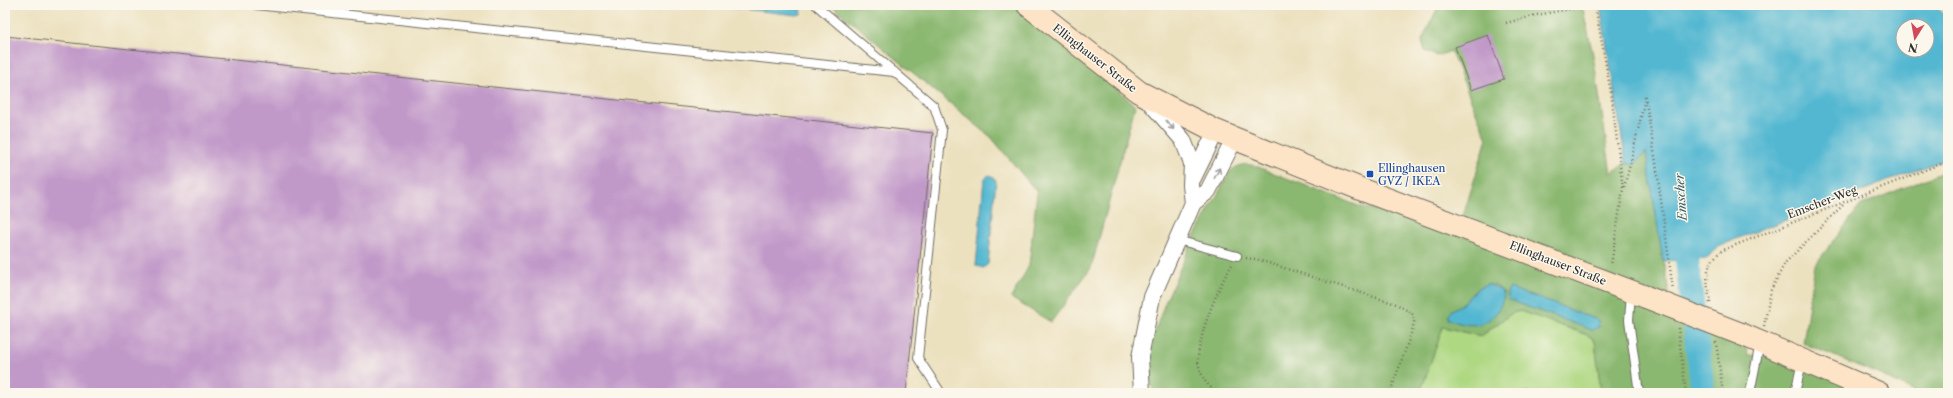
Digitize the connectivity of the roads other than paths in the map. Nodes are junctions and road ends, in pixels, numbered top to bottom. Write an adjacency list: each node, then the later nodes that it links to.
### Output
1 (256, 5): 4 (lane)
2 (816, 5): 4 (lane)
3 (1028, 5): 5 (main road, Ellinghauser Straße)
4 (894, 72): 14 (lane)
5 (1144, 96): 6 (main road, Ellinghauser Straße); 7 (street, Ellinghauser Straße, one-way to 7)
6 (1226, 135): 7 (street, Ellinghauser Straße); 8 (street, Ellinghauser Straße, one-way to 6); 11 (main road, Ellinghauser Straße)
7 (1192, 181): 8 (street, Ellinghauser Straße)
8 (1193, 203): 9 (street, Ellinghauser Straße)
9 (1177, 240): 10 (lane); 15 (street, Ellinghauser Straße)
10 (1238, 256)
11 (1639, 294): 12 (main road, Ellinghauser Straße, bridge); 16 (lane)
12 (1751, 338): 13 (main road, Ellinghauser Straße); 17 (lane)
13 (1802, 359): 18 (lane); 19 (main road, Ellinghauser Straße)
14 (941, 393)
15 (1142, 393)
16 (1639, 393)
17 (1750, 393)
18 (1795, 393)
19 (1879, 393)

